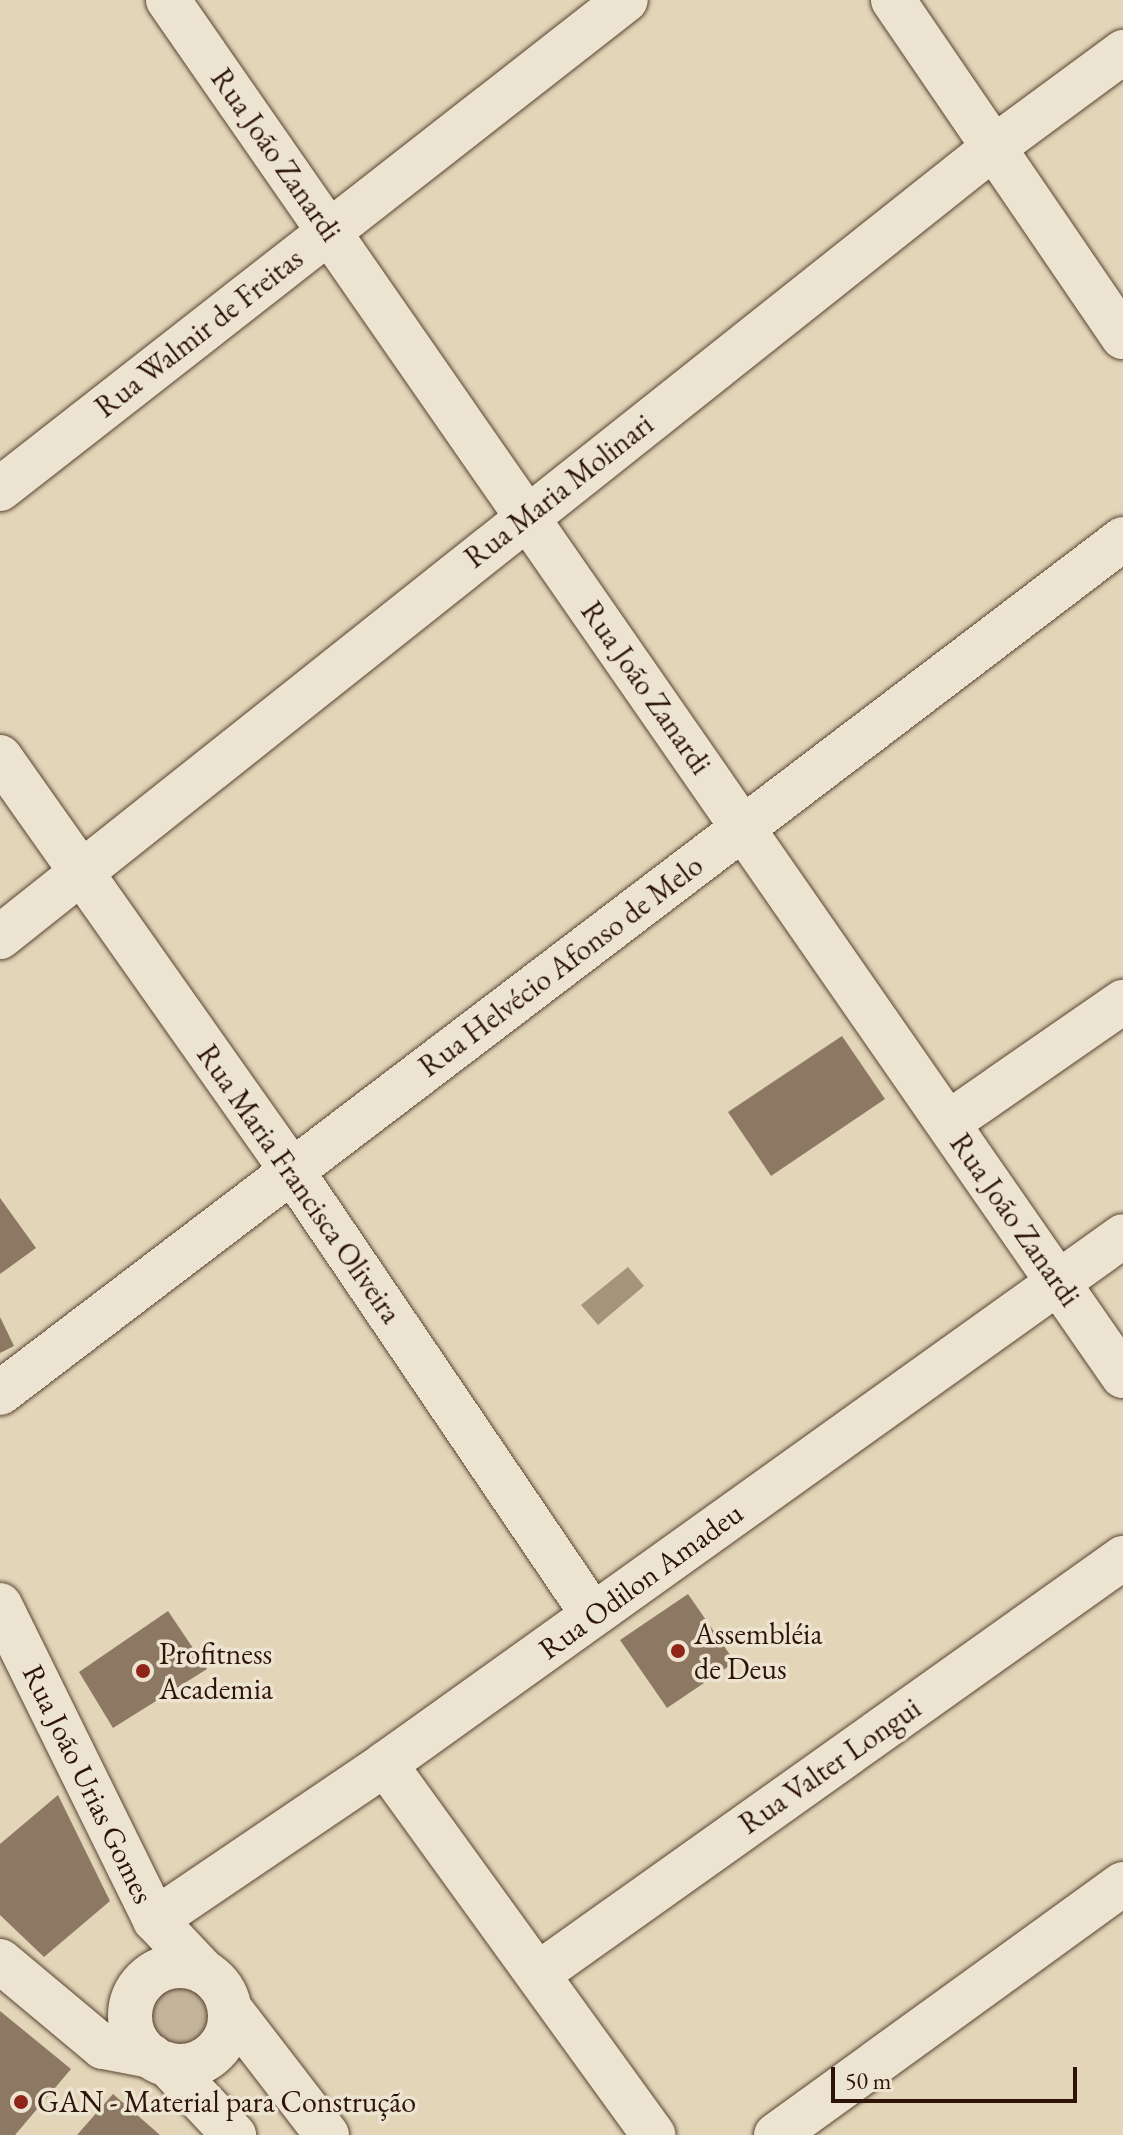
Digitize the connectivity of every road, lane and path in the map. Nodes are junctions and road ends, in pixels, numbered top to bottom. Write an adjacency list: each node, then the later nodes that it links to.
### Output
1 (168, 0): 6 (street, Rua João Zanardi)
2 (626, 0): 6 (street, Rua Walmir de Freitas)
3 (893, 0): 5 (street)
4 (1123, 52): 5 (street, Rua Maria Molinari)
5 (993, 148): 7 (street); 9 (street, Rua Maria Molinari)
6 (329, 232): 8 (street, Rua Walmir de Freitas); 9 (street, Rua João Zanardi)
7 (1123, 337)
8 (0, 489)
9 (527, 517): 12 (street, Rua João Zanardi); 13 (street, Rua Maria Molinari)
10 (1123, 539): 12 (street, Rua Helvécio Afonso de Melo)
11 (0, 757): 13 (street, Rua Maria Francisca Oliveira)
12 (743, 828): 16 (street, Rua João Zanardi); 17 (street, Rua Helvécio Afonso de Melo)
13 (82, 872): 14 (street, Rua Maria Molinari); 17 (street, Rua Maria Francisca Oliveira)
14 (0, 937)
15 (1123, 1002): 16 (street)
16 (948, 1123): 19 (street, Rua João Zanardi)
17 (292, 1171): 21 (street, Rua Helvécio Afonso de Melo); 24 (street, Rua Maria Francisca Oliveira)
18 (1123, 1236): 19 (street, Rua Odilon Amadeu)
19 (1058, 1283): 20 (street, Rua João Zanardi); 24 (street, Rua Odilon Amadeu)
20 (1123, 1376)
21 (0, 1393)
22 (1123, 1558): 30 (street, Rua Valter Longui)
23 (0, 1605): 27 (street, Rua João Urias Gomes)
24 (593, 1615): 25 (street, Rua Odilon Amadeu)
25 (385, 1764): 27 (street, Rua Odilon Amadeu); 30 (street)
26 (1123, 1884): 36 (street)
27 (155, 1920): 29 (street, Rua João Urias Gomes); 32 (street, Rua João Urias Gomes)
28 (0, 1961): 32 (street)
29 (203, 1971): 31 (street); 32 (street)
30 (538, 1974): 35 (street)
31 (230, 2009): 32 (street); 34 (street)
32 (146, 2033): 33 (street)
33 (234, 2135)
34 (327, 2135)
35 (654, 2135)
36 (776, 2135)

